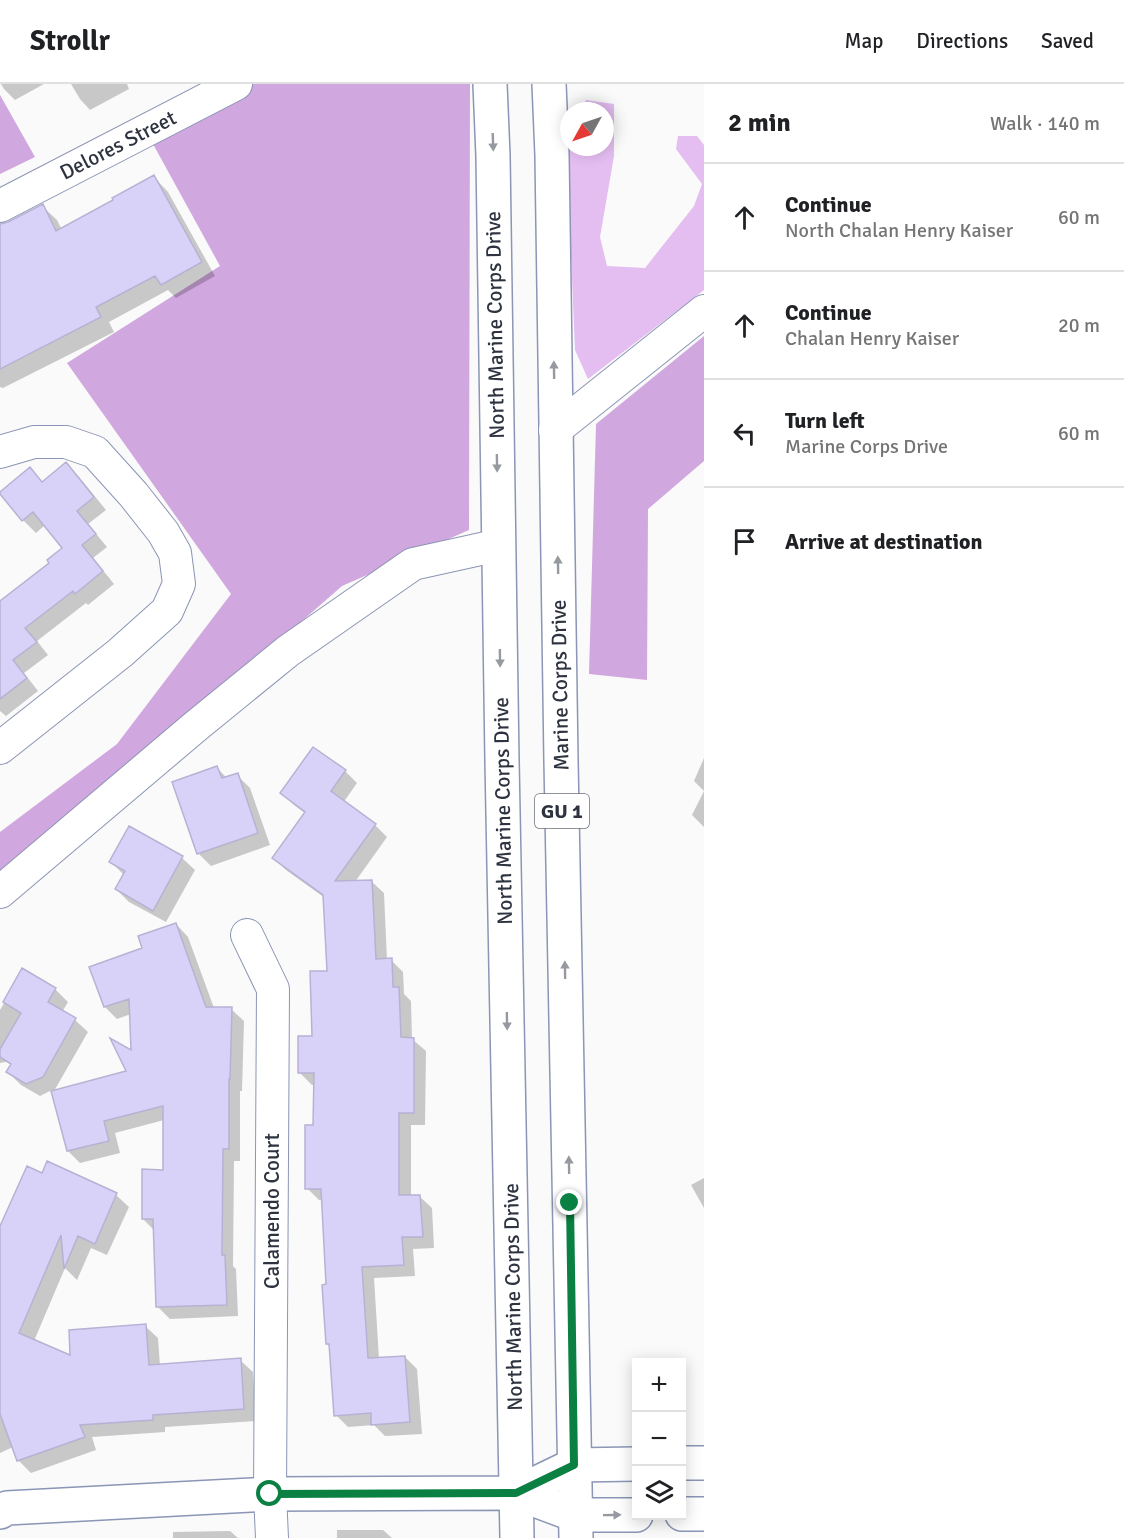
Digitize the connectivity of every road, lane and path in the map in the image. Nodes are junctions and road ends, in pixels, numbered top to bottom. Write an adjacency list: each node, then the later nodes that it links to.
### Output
1 (236, 84): 4 (street, Delores Street)
2 (490, 84): 8 (main road, North Marine Corps Drive, one-way to 8)
3 (549, 84): 6 (main road, Marine Corps Drive / GU 1, one-way to 3)
4 (0, 206)
5 (704, 310): 6 (street)
6 (555, 430): 15 (main road, Marine Corps Drive / GU 1, one-way to 6)
7 (0, 452): 9 (street)
8 (499, 545): 10 (street); 16 (main road, North Marine Corps Drive, one-way to 16)
9 (0, 748)
10 (0, 892)
11 (247, 935): 17 (street, Calamendo Court)
12 (686, 1463): 13 (main road)
13 (704, 1463)
14 (632, 1464): 15 (main road)
15 (574, 1465): 16 (main road); 22 (main road, Marine Corps Drive / GU 1)
16 (516, 1493): 17 (main road); 22 (main road); 24 (main road, North Marine Corps Drive)
17 (270, 1494): 18 (main road); 23 (street, Calamendo Court)
18 (0, 1512)
19 (686, 1514): 20 (main road)
20 (704, 1514)
21 (632, 1516): 22 (main road, one-way to 21)
22 (575, 1527)
23 (272, 1538)
24 (517, 1538)

